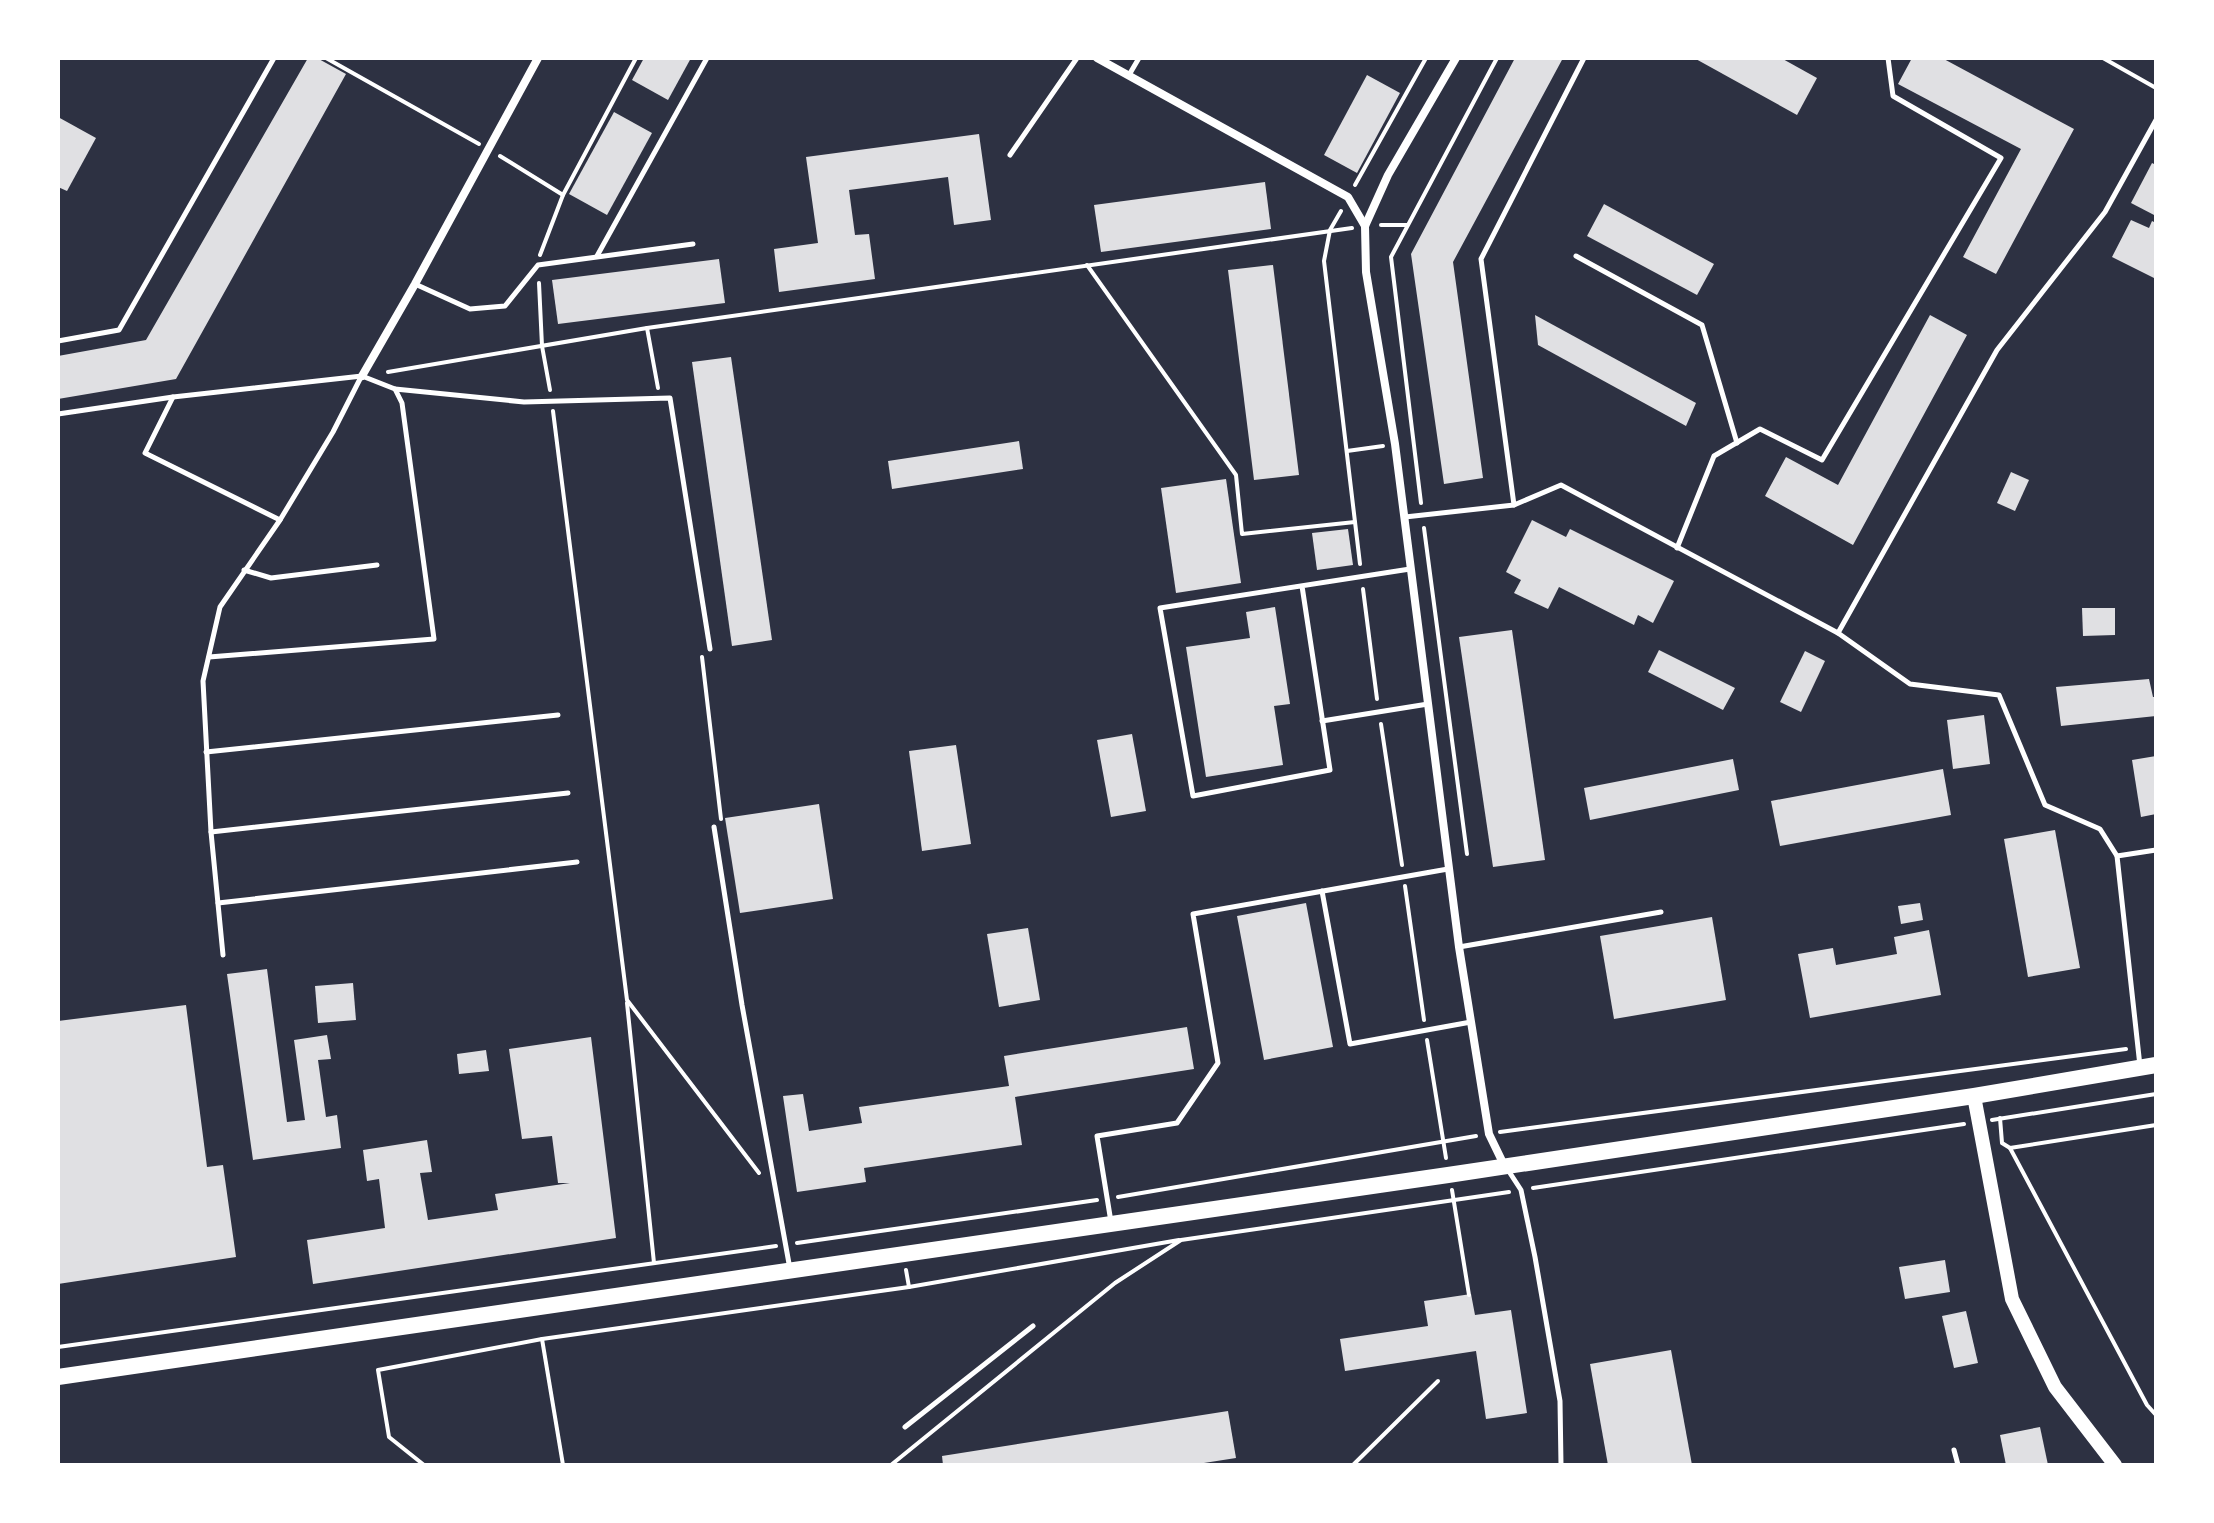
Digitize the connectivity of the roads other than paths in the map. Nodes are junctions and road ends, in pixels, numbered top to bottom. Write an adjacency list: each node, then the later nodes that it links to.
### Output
1 (274, 58): 18 (lane)
2 (538, 58): 17 (street)
3 (707, 58): 16 (lane)
4 (1077, 58): 12 (lane)
5 (1097, 58): 10 (street)
6 (1139, 58): 10 (lane)
7 (1456, 58): 13 (street)
8 (1584, 58): 24 (lane)
9 (1888, 58): 23 (lane)
10 (1129, 75): 13 (street)
11 (2156, 120): 32 (lane)
12 (1010, 155)
13 (1365, 226): 25 (street)
14 (693, 244): 16 (lane)
15 (1576, 256): 23 (lane)
16 (597, 257): 17 (lane)
17 (415, 284): 19 (street)
18 (58, 341)
19 (362, 376): 20 (lane); 21 (lane); 26 (lane)
20 (395, 389): 33 (lane); 34 (lane)
21 (173, 397): 22 (lane); 26 (lane)
22 (58, 414)
23 (1737, 443): 27 (lane)
24 (1514, 505): 25 (lane); 27 (lane)
25 (1405, 517): 29 (street)
26 (280, 520): 30 (lane)
27 (1677, 548): 32 (lane)
28 (377, 565): 30 (lane)
29 (1411, 569): 31 (lane); 35 (street)
30 (244, 570): 34 (lane)
31 (1302, 586): 37 (lane); 37 (lane)
32 (1838, 633): 43 (lane)
33 (710, 649)
34 (209, 657): 38 (lane)
35 (1428, 704): 37 (lane); 45 (street)
36 (558, 715): 38 (lane)
37 (1322, 721)
38 (206, 752): 41 (lane)
39 (568, 793): 41 (lane)
40 (714, 827): 56 (lane)
41 (211, 832): 47 (lane)
42 (2156, 850): 43 (lane)
43 (2117, 856): 52 (lane)
44 (577, 862): 47 (lane)
45 (1448, 869): 46 (lane); 49 (street)
46 (1322, 891): 51 (lane); 55 (lane)
47 (218, 903): 50 (lane)
48 (1661, 912): 49 (lane)
49 (1459, 947): 51 (street)
50 (223, 955)
51 (1471, 1022): 54 (street)
52 (2148, 1066): 53 (main road)
53 (1974, 1096): 54 (main road); 63 (street)
54 (1504, 1165): 55 (main road); 61 (lane)
55 (1111, 1224): 56 (main road)
56 (790, 1270): 58 (main road)
57 (1033, 1326): 59 (lane)
58 (58, 1377)
59 (905, 1427)
60 (1954, 1450): 62 (lane)
61 (1561, 1465)
62 (1958, 1465)
63 (2115, 1465)

